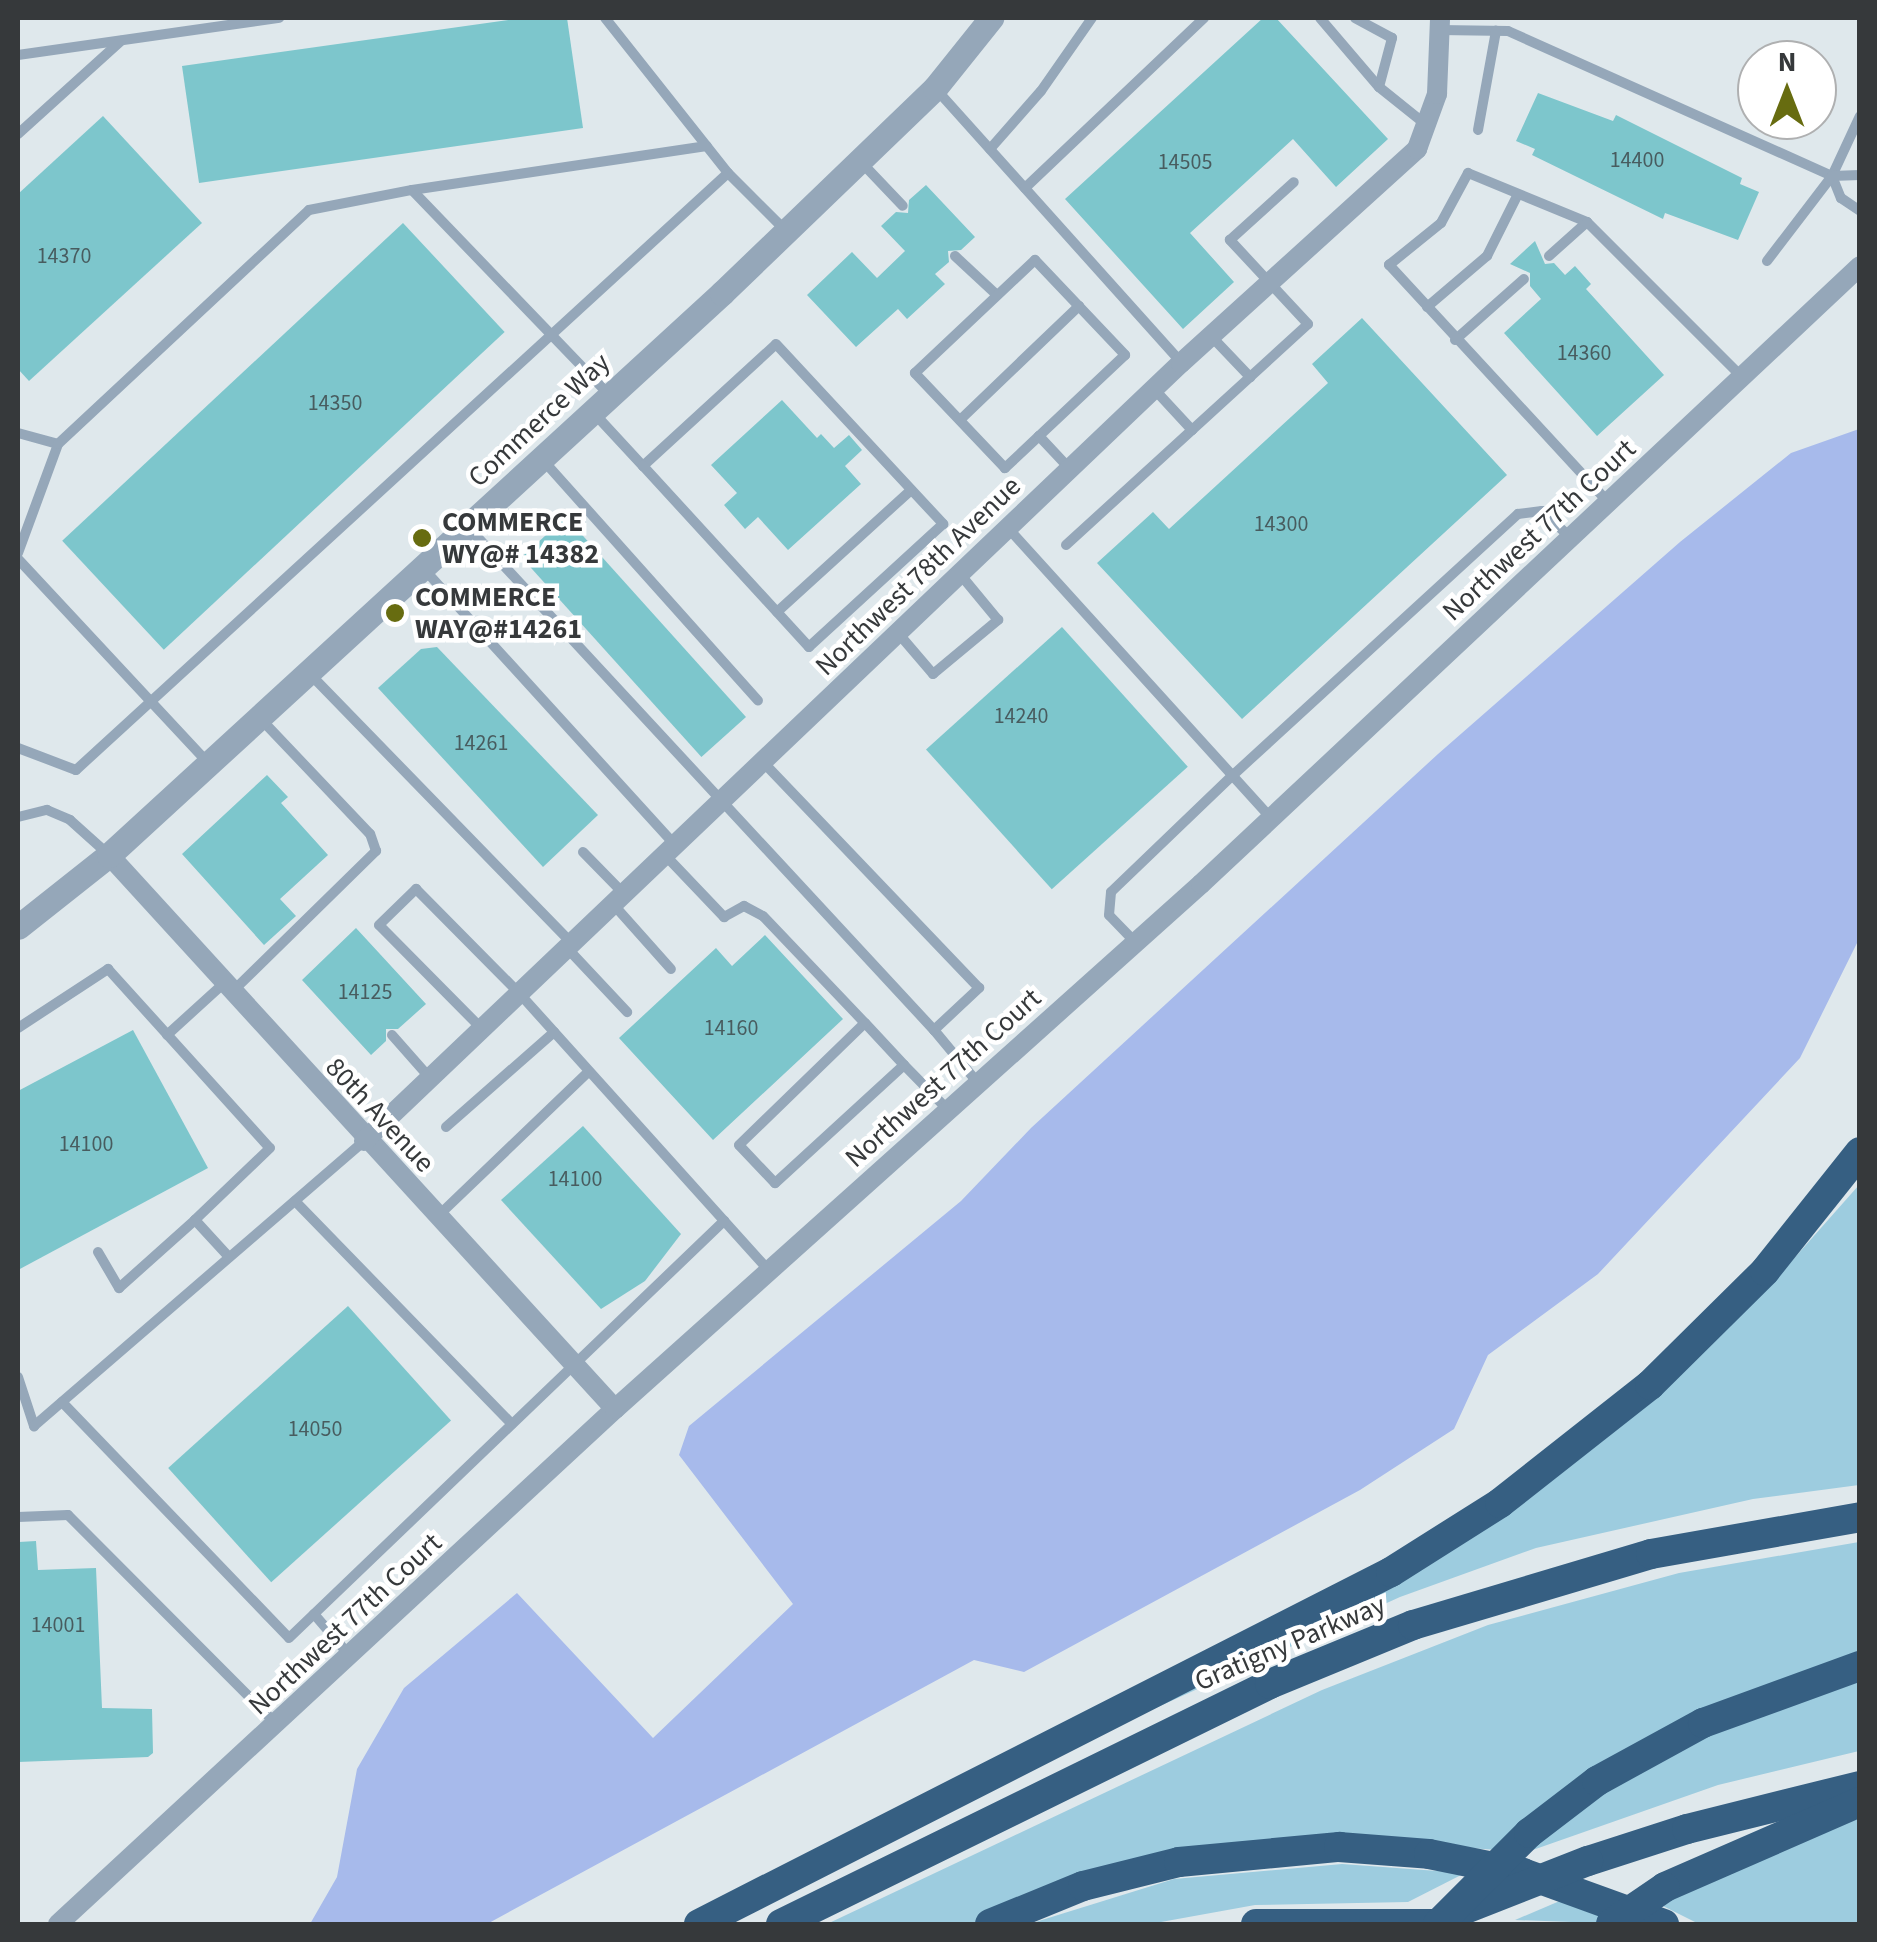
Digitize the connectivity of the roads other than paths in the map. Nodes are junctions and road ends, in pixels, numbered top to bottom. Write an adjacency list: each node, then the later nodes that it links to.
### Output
1 (279, 18): 10 (lane)
2 (605, 18): 18 (lane)
3 (991, 18): 13 (street, Commerce Way)
4 (1092, 18): 19 (lane)
5 (1204, 18): 25 (lane)
6 (1320, 18): 12 (lane)
7 (1355, 18): 12 (lane)
8 (1440, 24): 9 (lane); 15 (street, Northwest 78th Avenue)
9 (1496, 31): 16 (lane); 23 (lane)
10 (122, 40): 11 (lane); 17 (lane)
11 (18, 55)
12 (1380, 87): 15 (lane)
13 (935, 88): 19 (lane); 20 (street, Commerce Way)
14 (1860, 116): 23 (lane)
15 (1426, 124): 37 (street, Northwest 78th Avenue)
16 (1478, 130)
17 (18, 134)
18 (707, 146): 21 (lane); 26 (lane)
19 (990, 148): 25 (lane)
20 (859, 160): 28 (lane); 31 (street, Commerce Way)
21 (728, 173): 31 (lane); 41 (lane)
22 (1860, 175): 23 (lane)
23 (1832, 176): 29 (lane); 34 (lane)
24 (1294, 182): 37 (lane)
25 (1025, 188): 44 (lane)
26 (412, 190): 41 (lane); 53 (lane)
27 (1518, 194): 30 (lane); 40 (lane); 40 (lane)
28 (903, 206)
29 (1860, 211)
30 (1587, 222): 33 (lane); 46 (lane)
31 (786, 230): 48 (street, Commerce Way)
32 (956, 256): 38 (lane)
33 (1549, 256)
34 (1767, 261)
35 (1860, 266): 46 (street, Northwest 77th Court)
36 (1524, 279): 43 (lane)
37 (1270, 283): 42 (street, Northwest 78th Avenue); 45 (lane)
38 (997, 294): 39 (lane); 49 (lane)
39 (1079, 306): 49 (lane); 52 (lane)
40 (1428, 307): 43 (lane)
41 (550, 334): 48 (lane); 70 (lane)
42 (1211, 336): 44 (street, Northwest 78th Avenue); 45 (lane)
43 (1456, 340): 58 (lane)
44 (1182, 363): 47 (street, Northwest 78th Avenue)
45 (1250, 376): 50 (lane)
46 (1744, 379): 58 (street, Northwest 77th Court)
47 (1154, 388): 50 (lane); 56 (street, Northwest 78th Avenue)
48 (601, 404): 54 (street, Commerce Way); 55 (lane)
49 (960, 420): 52 (lane)
50 (1192, 430): 62 (lane)
51 (18, 433): 53 (lane)
52 (1039, 436): 56 (lane)
53 (58, 444): 63 (lane)
54 (542, 458): 59 (street, Commerce Way); 69 (lane)
55 (642, 466): 57 (lane); 66 (lane)
56 (1070, 469): 60 (street, Northwest 78th Avenue)
57 (911, 490): 66 (lane); 66 (lane)
58 (1608, 503): 61 (street, Northwest 77th Court)
59 (467, 526): 64 (street, Commerce Way); 76 (lane)
60 (1008, 528): 65 (street, Northwest 78th Avenue); 75 (lane)
61 (1571, 538): 75 (lane); 78 (street, Northwest 77th Court)
62 (1066, 545)
63 (18, 556): 70 (lane)
64 (423, 567): 68 (street, Commerce Way); 79 (lane)
65 (960, 574): 67 (street, Northwest 78th Avenue); 67 (lane)
66 (777, 612)
67 (898, 632): 73 (street, Northwest 78th Avenue)
68 (308, 672): 71 (street, Commerce Way); 85 (lane)
69 (758, 701)
70 (150, 702): 72 (lane); 74 (lane)
71 (260, 717): 74 (street, Commerce Way); 87 (lane)
72 (18, 748)
73 (762, 762): 76 (street, Northwest 78th Avenue); 93 (lane)
74 (208, 764): 81 (street, Commerce Way)
75 (1232, 776): 78 (lane); 84 (lane)
76 (718, 804): 79 (street, Northwest 78th Avenue); 93 (lane)
77 (18, 817): 81 (lane)
78 (1271, 818): 84 (street, Northwest 77th Court)
79 (670, 850): 82 (street, Northwest 78th Avenue); 90 (lane)
80 (583, 852): 82 (lane)
81 (109, 856): 83 (street, Commerce Way); 87 (street, 80th Avenue)
82 (619, 899): 85 (street, Northwest 78th Avenue); 86 (lane)
83 (18, 927)
84 (1135, 942): 100 (street, Northwest 77th Court)
85 (569, 946): 88 (street, Northwest 78th Avenue); 89 (lane)
86 (671, 969)
87 (227, 988): 95 (lane); 103 (street, 80th Avenue)
88 (520, 993): 92 (street, Northwest 78th Avenue); 92 (lane); 94 (lane)
89 (627, 1012)
90 (865, 1023): 97 (lane); 97 (lane)
91 (18, 1028): 95 (lane)
92 (482, 1028): 99 (street, Northwest 78th Avenue)
93 (934, 1030): 100 (lane)
94 (554, 1032): 98 (lane); 102 (lane)
95 (167, 1034): 107 (lane)
96 (392, 1035): 99 (lane)
97 (904, 1065): 101 (lane)
98 (590, 1071): 106 (lane); 108 (lane)
99 (430, 1078): 103 (street, Northwest 78th Avenue)
100 (978, 1083): 101 (street, Northwest 77th Court)
101 (948, 1110): 111 (street, Northwest 77th Court)
102 (446, 1127)
103 (364, 1141): 105 (lane); 106 (street, 80th Avenue)
104 (1860, 1152): 128 (highway)
105 (295, 1201): 110 (lane); 116 (lane)
106 (437, 1217): 112 (street, 80th Avenue)
107 (194, 1220): 109 (lane); 110 (lane)
108 (724, 1221): 111 (lane); 112 (lane)
109 (98, 1252)
110 (229, 1257): 114 (lane)
111 (769, 1271): 115 (street, Northwest 77th Court)
112 (574, 1364): 115 (street, 80th Avenue); 116 (lane)
113 (18, 1376): 118 (lane)
114 (62, 1402): 118 (lane); 121 (lane)
115 (614, 1408): 122 (street, Northwest 77th Court)
116 (512, 1424): 121 (lane)
117 (18, 1425): 118 (lane)
118 (34, 1426)
119 (18, 1517): 124 (lane)
120 (1860, 1517): 129 (highway, Gratigny Parkway)
121 (314, 1614): 122 (lane)
122 (351, 1658): 124 (street, Northwest 77th Court)
123 (1860, 1666): 132 (highway, bridge)
124 (277, 1725): 127 (street, Northwest 77th Court)
125 (1860, 1786): 132 (highway, bridge)
126 (1860, 1802): 133 (highway, bridge)
127 (58, 1924)
128 (699, 1924)
129 (781, 1924)
130 (990, 1924): 134 (highway)
131 (1256, 1924): 132 (highway)
132 (1433, 1924)
133 (1611, 1924)
134 (1664, 1924)

